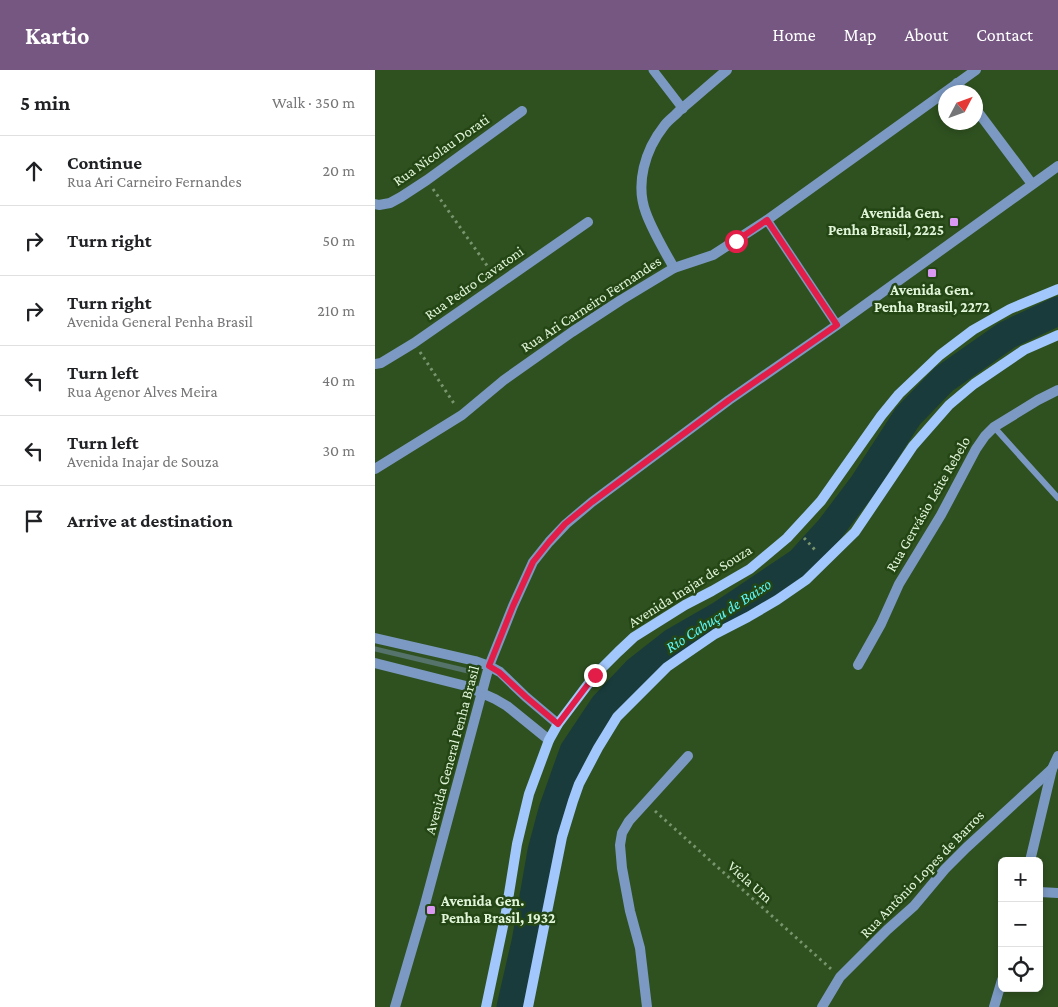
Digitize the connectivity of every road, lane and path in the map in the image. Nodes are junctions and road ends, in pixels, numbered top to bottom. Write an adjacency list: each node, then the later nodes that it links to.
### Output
1 (653, 70): 5 (street)
2 (727, 70): 5 (street)
3 (976, 70): 4 (street, Rua Ari Carneiro Fernandes)
4 (957, 83): 12 (street, Rua Ari Carneiro Fernandes)
5 (683, 108): 14 (street)
6 (522, 111): 9 (street, Rua Nicolau Dorati)
7 (983, 119): 10 (street)
8 (1058, 166): 10 (street, Avenida General Penha Brasil)
9 (427, 180): 11 (street, Rua Nicolau Dorati); 15 (path)
10 (1032, 184): 17 (street, Avenida General Penha Brasil)
11 (375, 204)
12 (767, 220): 14 (street, Rua Ari Carneiro Fernandes); 17 (street)
13 (588, 222): 15 (street, Rua Pedro Cavatoni)
14 (674, 268): 22 (street, Rua Ari Carneiro Fernandes)
15 (499, 283): 19 (street, Rua Pedro Cavatoni)
16 (1058, 289): 33 (main road, Avenida Inajar de Souza)
17 (837, 325): 31 (street, Avenida General Penha Brasil)
18 (1058, 334): 46 (main road)
19 (414, 343): 20 (street, Rua Pedro Cavatoni); 22 (path)
20 (375, 364)
21 (1058, 390): 23 (street, Rua Gervásio Leite Rebelo)
22 (462, 415): 24 (street, Rua Ari Carneiro Fernandes)
23 (994, 427): 25 (lane); 30 (street, Rua Gervásio Leite Rebelo)
24 (375, 469)
25 (1058, 498)
26 (804, 537): 27 (path)
27 (817, 552)
28 (375, 638): 31 (street)
29 (375, 663): 32 (street)
30 (858, 665)
31 (489, 666): 32 (street, Avenida General Penha Brasil); 33 (street)
32 (483, 694): 34 (street); 44 (street, Avenida General Penha Brasil)
33 (558, 724): 34 (main road, Avenida Inajar de Souza)
34 (549, 740): 45 (main road, Avenida Inajar de Souza)
35 (688, 756): 38 (street)
36 (1058, 756): 37 (street)
37 (1052, 769): 39 (street); 42 (street, Rua Antônio Lopes de Barros)
38 (645, 803): 42 (path, Viela Um); 47 (street)
39 (1032, 857)
40 (1043, 892): 41 (street)
41 (1058, 893)
42 (840, 977): 48 (street, Rua Antônio Lopes de Barros)
43 (998, 992): 49 (street)
44 (395, 1007)
45 (486, 1007)
46 (529, 1007)
47 (647, 1007)
48 (821, 1007)
49 (994, 1007)

